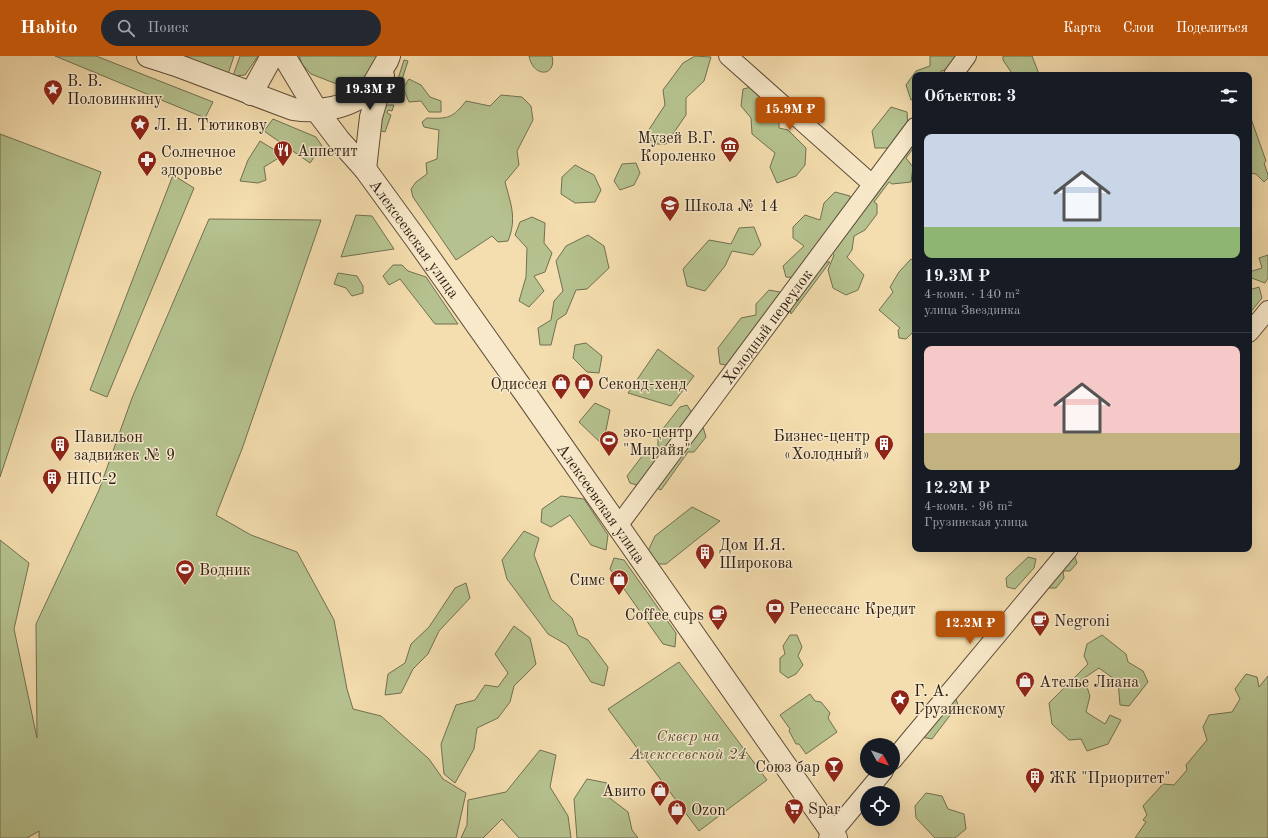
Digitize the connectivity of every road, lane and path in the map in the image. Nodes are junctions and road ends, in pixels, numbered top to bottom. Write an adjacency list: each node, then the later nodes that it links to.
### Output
1 (148, 56): 8 (street)
2 (272, 56): 8 (street)
3 (284, 56): 9 (street, Алексеевская улица)
4 (728, 56): 12 (street)
5 (967, 56): 7 (street)
6 (388, 58): 9 (street); 11 (street)
7 (955, 72)
8 (250, 94): 9 (street)
9 (317, 111): 11 (street, Алексеевская улица)
10 (912, 131): 12 (street, Холодный переулок)
11 (365, 169): 15 (street, Алексеевская улица)
12 (872, 184): 15 (street, Холодный переулок)
13 (1268, 310): 14 (street)
14 (1252, 329)
15 (618, 526): 19 (street, Алексеевская улица)
16 (1066, 552): 17 (street)
17 (900, 752)
18 (878, 778): 19 (street)
19 (832, 836)

